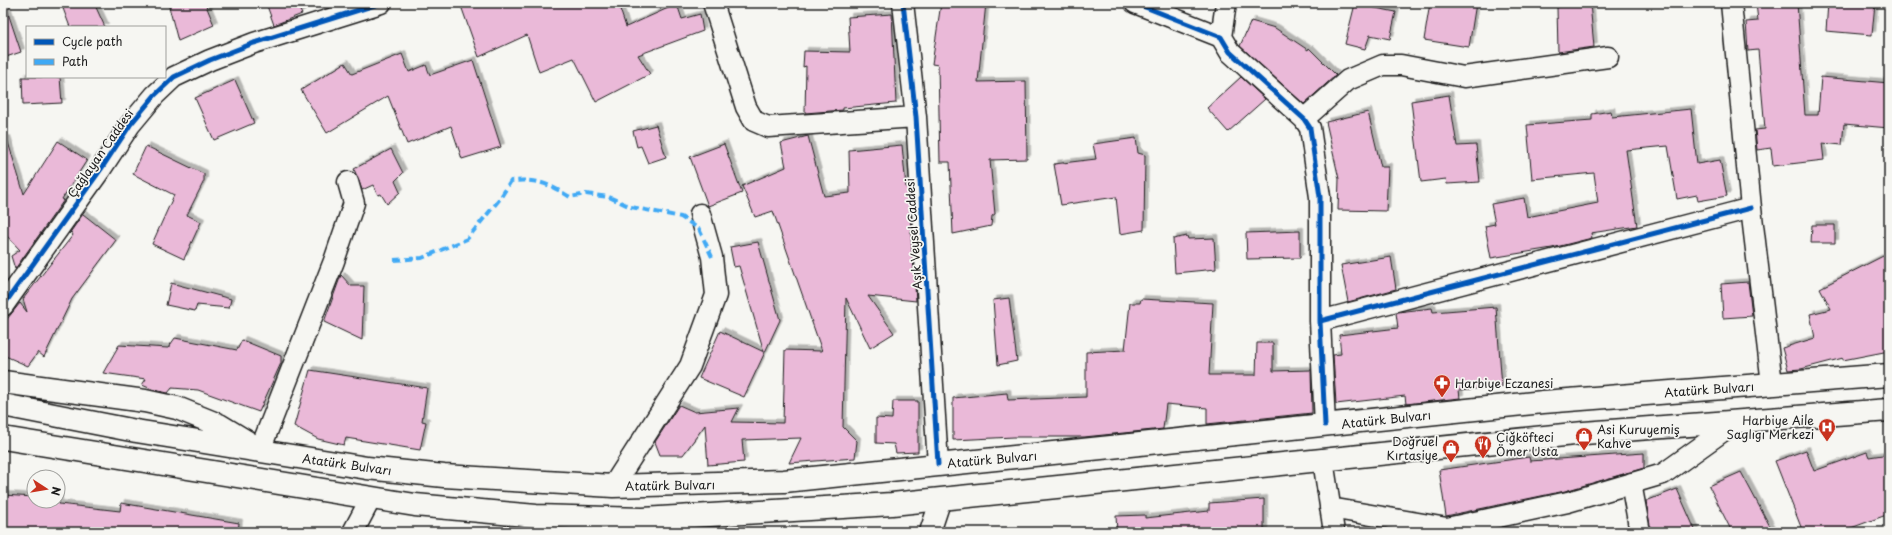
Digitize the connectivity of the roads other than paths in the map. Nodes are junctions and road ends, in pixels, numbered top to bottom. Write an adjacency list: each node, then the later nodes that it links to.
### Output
1 (381, 3): 14 (street, Çağlayan Caddesi)
2 (713, 3): 9 (street)
3 (903, 3): 9 (street, Aşık Veysel Caddesi)
4 (1135, 3): 7 (street)
5 (1226, 3): 7 (street)
6 (1731, 3): 12 (street)
7 (1221, 37): 10 (street)
8 (1608, 58): 10 (street)
9 (916, 117): 26 (street, Aşık Veysel Caddesi)
10 (1304, 119): 15 (street)
11 (348, 182): 24 (street)
12 (1751, 208): 15 (street); 18 (street)
13 (700, 214): 28 (street)
14 (3, 306)
15 (1320, 321): 22 (street)
16 (1889, 375): 18 (highway, Atatürk Bulvarı)
17 (3, 382): 24 (highway)
18 (1772, 384): 22 (highway, Atatürk Bulvarı)
19 (3, 405): 24 (highway, Atatürk Bulvarı)
20 (1889, 410): 21 (highway)
21 (1736, 421): 25 (highway); 27 (street)
22 (1325, 425): 25 (highway); 26 (highway, Atatürk Bulvarı)
23 (3, 438): 30 (highway)
24 (260, 450): 28 (highway, Atatürk Bulvarı)
25 (1323, 460): 31 (highway); 32 (street)
26 (938, 464): 29 (highway, Atatürk Bulvarı)
27 (1631, 484): 32 (street); 37 (street)
28 (614, 486): 29 (highway, Atatürk Bulvarı)
29 (647, 486): 33 (highway)
30 (371, 498): 33 (highway); 34 (street)
31 (941, 499): 33 (highway); 35 (street)
32 (1330, 508): 36 (street)
33 (648, 519)
34 (353, 532)
35 (930, 532)
36 (1334, 532)
37 (1640, 532)

